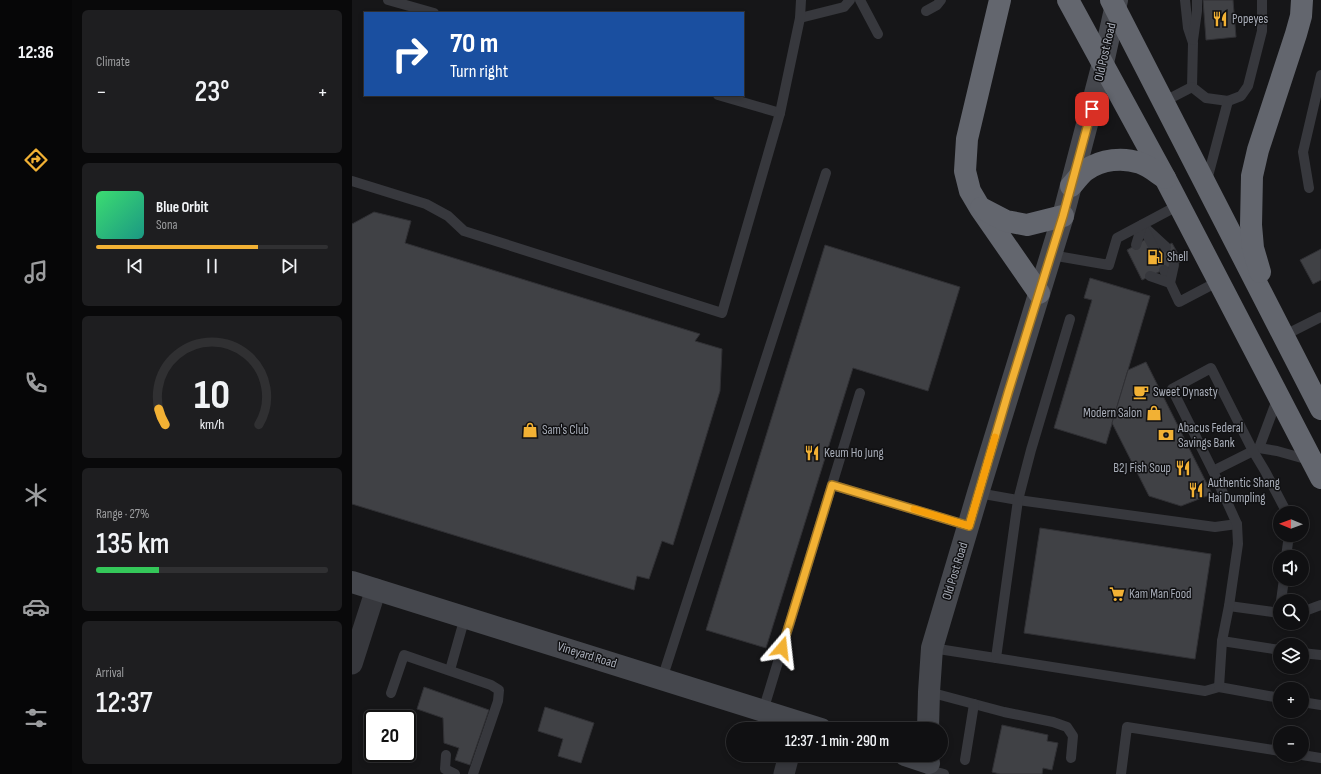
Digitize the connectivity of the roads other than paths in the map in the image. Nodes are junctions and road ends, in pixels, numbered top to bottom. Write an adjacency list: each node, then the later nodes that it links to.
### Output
1 (388, 0): 14 (lane)
2 (801, 0): 15 (lane)
3 (850, 0): 15 (lane)
4 (860, 0): 16 (lane)
5 (941, 0): 13 (lane)
6 (1000, 0): 32 (highway)
7 (1068, 0): 18 (highway)
8 (1185, 0): 17 (lane)
9 (1197, 0): 17 (lane)
10 (1262, 0): 22 (lane)
11 (1302, 0): 45 (highway)
12 (1114, 3): 18 (street, Old Post Road); 23 (highway)
13 (926, 11)
14 (430, 12)
15 (800, 18): 24 (lane)
16 (878, 34)
17 (1193, 43): 20 (lane)
18 (1103, 63): 26 (highway); 29 (street, Old Post Road)
19 (1321, 75): 30 (lane)
20 (1192, 87): 22 (lane); 23 (lane)
21 (721, 96): 24 (lane)
22 (1228, 101): 28 (lane)
23 (1163, 102): 28 (highway)
24 (780, 113): 27 (lane)
25 (826, 173): 76 (lane)
26 (1165, 178): 29 (highway); 31 (highway)
27 (352, 181)
28 (1206, 184): 45 (highway)
29 (1071, 186): 33 (street, Old Post Road)
30 (1309, 188)
31 (1179, 205): 34 (lane); 42 (highway)
32 (980, 208): 33 (highway); 44 (highway)
33 (1063, 216): 38 (street, Old Post Road)
34 (1142, 225): 35 (lane); 36 (lane); 37 (lane); 38 (lane)
35 (1136, 245)
36 (1166, 247)
37 (1156, 252)
38 (1051, 255): 44 (street, Old Post Road)
39 (1174, 265): 43 (lane)
40 (1164, 270): 43 (lane)
41 (1150, 276): 43 (lane)
42 (1219, 281): 43 (lane); 50 (highway)
43 (1170, 283)
44 (1039, 293): 56 (street, Old Post Road)
45 (1268, 306): 48 (highway)
46 (1321, 317): 48 (lane)
47 (1070, 319): 57 (lane)
48 (1283, 336): 51 (highway)
49 (860, 393): 55 (lane)
50 (1278, 395): 52 (lane); 53 (highway)
51 (1321, 409)
52 (1256, 449): 53 (lane); 54 (lane); 54 (lane); 58 (lane)
53 (1316, 469)
54 (1213, 471): 59 (lane)
55 (832, 485): 60 (lane); 84 (lane)
56 (978, 493): 57 (lane); 60 (street, Old Post Road)
57 (1018, 500): 59 (lane); 73 (lane)
58 (1283, 506)
59 (1237, 524): 64 (lane)
60 (969, 526): 69 (street, Old Post Road)
61 (352, 582): 62 (street, Vineyard Road)
62 (376, 589): 67 (street, Vineyard Road); 74 (street)
63 (1319, 604): 65 (lane)
64 (1229, 606): 66 (lane); 68 (lane)
65 (1309, 609)
66 (1273, 612)
67 (466, 617): 75 (lane); 76 (street, Vineyard Road)
68 (1222, 641): 70 (lane); 77 (lane)
69 (932, 648): 73 (lane); 78 (street, Old Post Road)
70 (1273, 649)
71 (1309, 654): 72 (lane)
72 (1321, 656)
73 (996, 658): 77 (lane)
74 (353, 659)
75 (450, 670): 79 (lane); 97 (lane)
76 (662, 679): 84 (street, Vineyard Road)
77 (1219, 688): 80 (lane)
78 (929, 692): 82 (lane); 86 (street, Old Post Road)
79 (391, 693)
80 (1273, 697)
81 (1309, 703): 83 (lane)
82 (974, 704): 90 (lane); 92 (lane)
83 (1321, 705)
84 (763, 711): 85 (street, Vineyard Road)
85 (789, 722)
86 (928, 722)
87 (1273, 750): 99 (lane)
88 (446, 755): 96 (lane)
89 (1309, 756): 91 (lane)
90 (1070, 758)
91 (1321, 758)
92 (965, 760)
93 (787, 762): 98 (street)
94 (921, 762): 95 (street)
95 (932, 767)
96 (455, 774)
97 (473, 774)
98 (784, 774)
99 (1121, 774)

